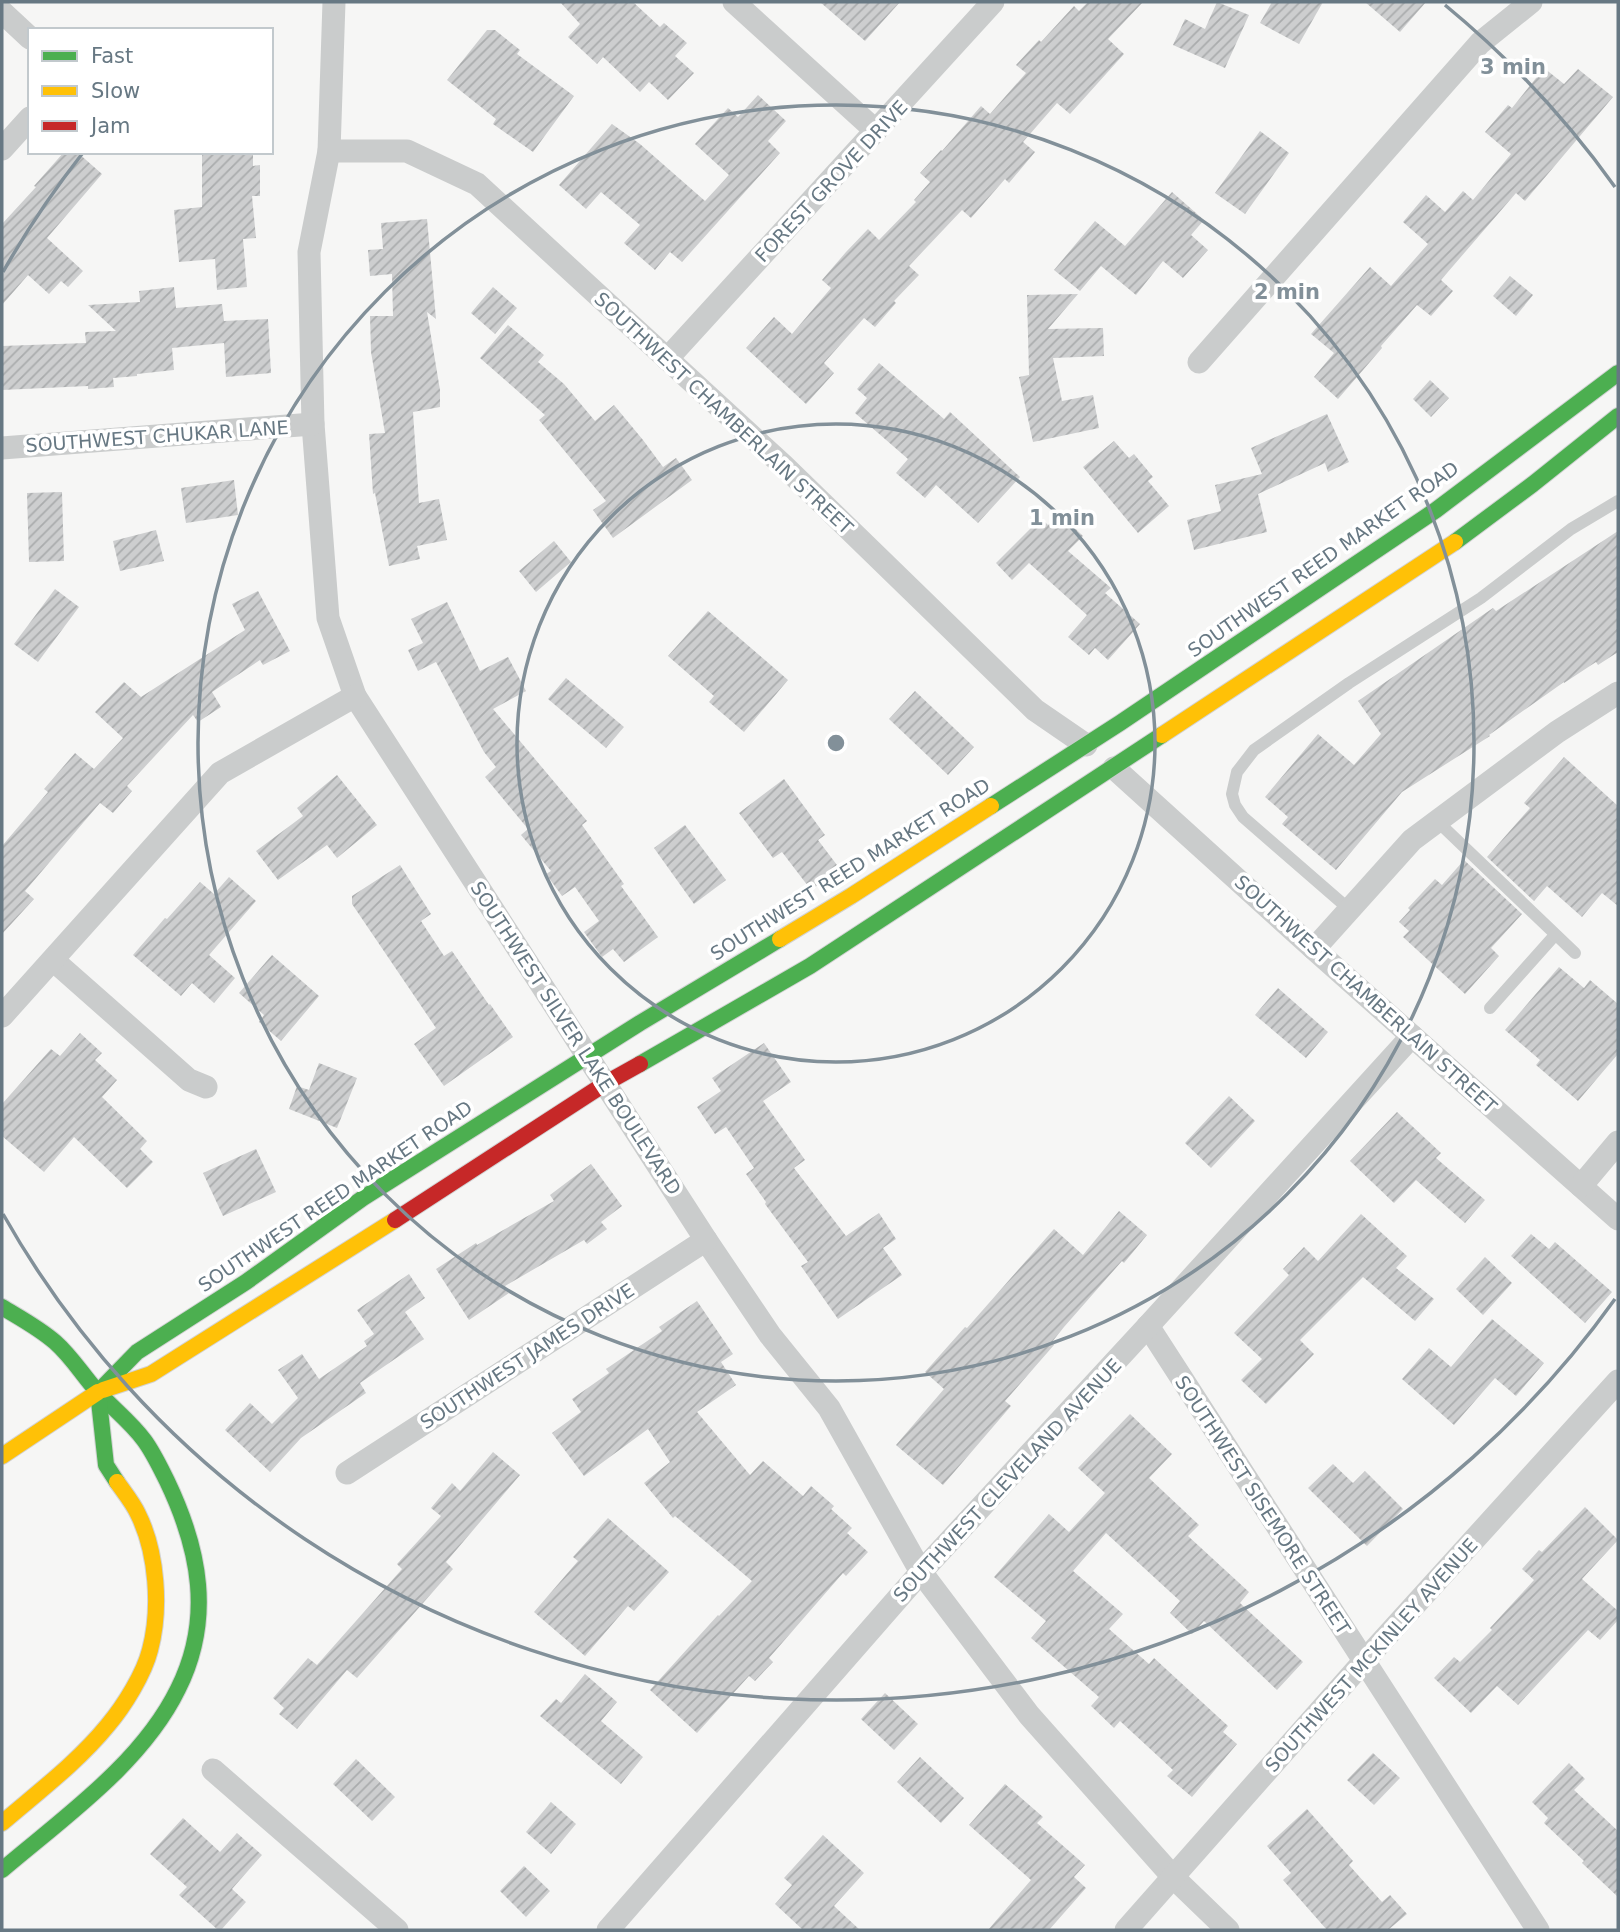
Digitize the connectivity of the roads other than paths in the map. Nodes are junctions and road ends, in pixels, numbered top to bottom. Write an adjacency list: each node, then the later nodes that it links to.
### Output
1 (334, 2): 10 (street, SOUTHWEST SILVER LAKE BOULEVARD)
2 (734, 2): 8 (street)
3 (993, 2): 8 (street, FOREST GROVE DRIVE)
4 (1531, 2): 12 (street)
5 (2, 12): 6 (street)
6 (28, 36)
7 (28, 120): 9 (street)
8 (876, 131): 11 (street, FOREST GROVE DRIVE)
9 (2, 149)
10 (329, 151): 11 (street, SOUTHWEST CHAMBERLAIN STREET); 15 (street, SOUTHWEST SILVER LAKE BOULEVARD)
11 (667, 359): 20 (street, SOUTHWEST CHAMBERLAIN STREET)
12 (1199, 362)
13 (1618, 373): 20 (main road, SOUTHWEST REED MARKET ROAD)
14 (1618, 416): 21 (main road, SOUTHWEST REED MARKET ROAD)
15 (313, 424): 16 (street, SOUTHWEST CHUKAR LANE); 19 (street, SOUTHWEST SILVER LAKE BOULEVARD)
16 (2, 448)
17 (1618, 501): 23 (lane)
18 (1618, 693): 22 (street)
19 (355, 696): 27 (street); 31 (street, SOUTHWEST SILVER LAKE BOULEVARD)
20 (1086, 745): 31 (main road, SOUTHWEST REED MARKET ROAD)
21 (1114, 768): 25 (street, SOUTHWEST CHAMBERLAIN STREET); 32 (main road, SOUTHWEST REED MARKET ROAD)
22 (1436, 820): 23 (street); 24 (lane)
23 (1350, 909): 25 (street)
24 (1555, 935): 26 (lane); 28 (lane)
25 (1314, 949): 30 (street, SOUTHWEST CHAMBERLAIN STREET)
26 (1575, 953)
27 (53, 960): 29 (street); 33 (street)
28 (1490, 1008)
29 (2, 1016)
30 (1412, 1036): 35 (street, SOUTHWEST CHAMBERLAIN STREET); 39 (street, SOUTHWEST CLEVELAND AVENUE)
31 (587, 1056): 32 (street, SOUTHWEST SILVER LAKE BOULEVARD); 41 (main road, SOUTHWEST REED MARKET ROAD)
32 (606, 1083): 37 (street, SOUTHWEST SILVER LAKE BOULEVARD); 41 (main road, SOUTHWEST REED MARKET ROAD)
33 (206, 1087)
34 (1618, 1142): 35 (street)
35 (1581, 1186): 36 (street, SOUTHWEST CHAMBERLAIN STREET)
36 (1618, 1219)
37 (706, 1240): 43 (street, SOUTHWEST JAMES DRIVE); 44 (street, SOUTHWEST SILVER LAKE BOULEVARD)
38 (2, 1307): 41 (main road)
39 (1148, 1326): 44 (street, SOUTHWEST CLEVELAND AVENUE); 45 (street, SOUTHWEST SISEMORE STREET)
40 (1618, 1381): 45 (street, SOUTHWEST MCKINLEY AVENUE)
41 (98, 1392): 42 (main road, SOUTHWEST REED MARKET ROAD); 47 (main road); 48 (main road)
42 (2, 1456)
43 (347, 1473)
44 (921, 1572): 49 (street, SOUTHWEST SILVER LAKE BOULEVARD); 51 (street, SOUTHWEST CLEVELAND AVENUE)
45 (1364, 1661): 49 (street, SOUTHWEST MCKINLEY AVENUE); 54 (street, SOUTHWEST SISEMORE STREET)
46 (213, 1770): 50 (street)
47 (2, 1823)
48 (2, 1870)
49 (1174, 1878): 52 (street, SOUTHWEST MCKINLEY AVENUE); 53 (street, SOUTHWEST SILVER LAKE BOULEVARD)
50 (397, 1930)
51 (608, 1930)
52 (1126, 1930)
53 (1228, 1930)
54 (1538, 1930)

